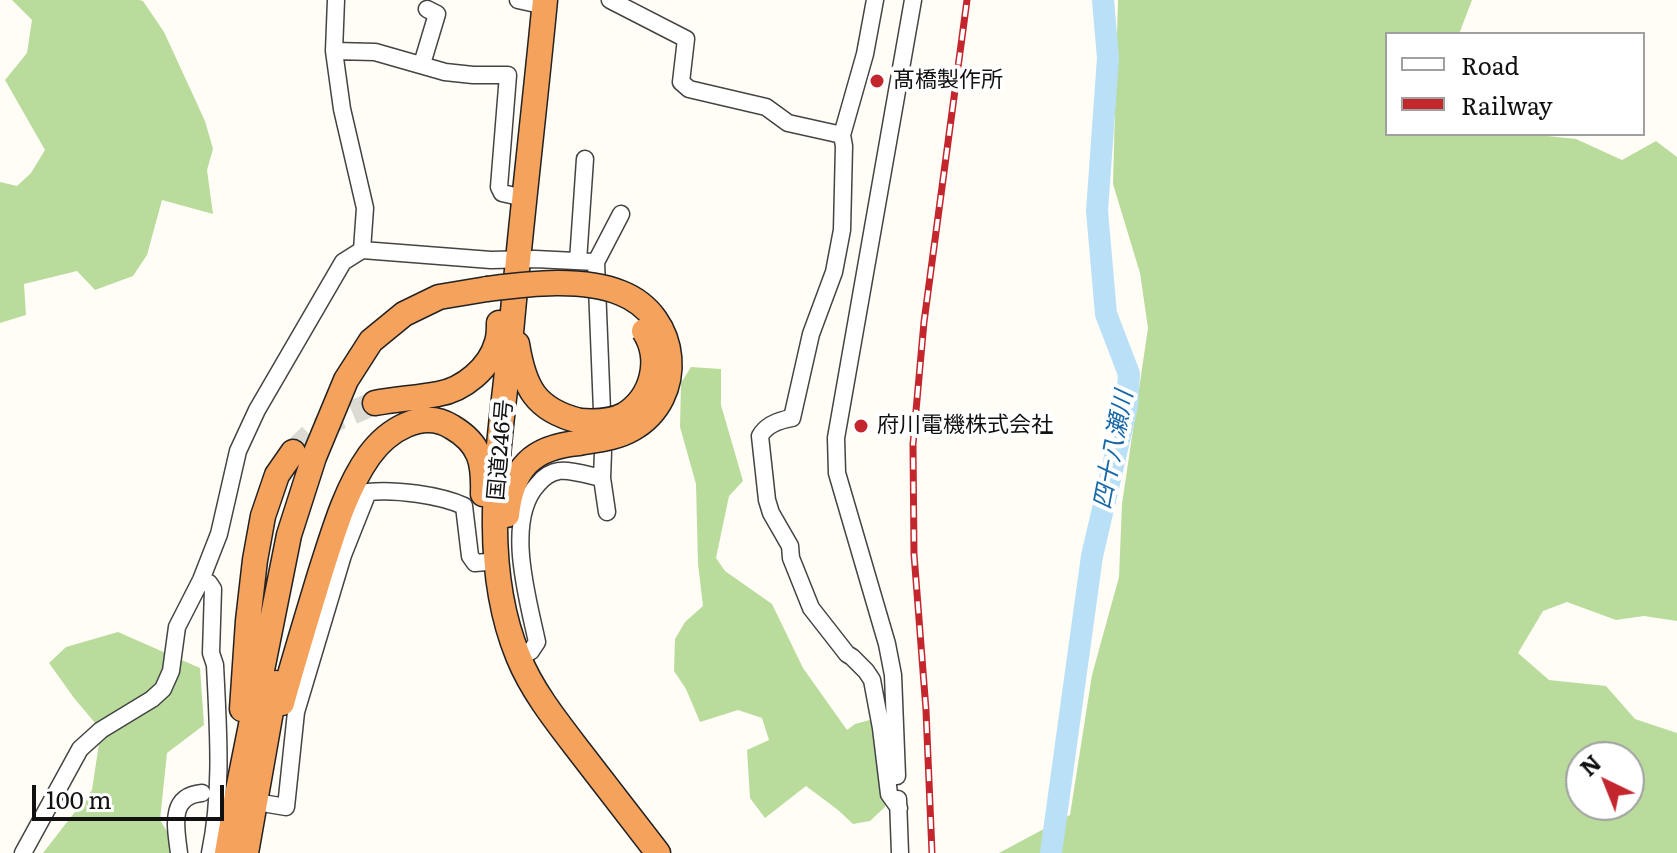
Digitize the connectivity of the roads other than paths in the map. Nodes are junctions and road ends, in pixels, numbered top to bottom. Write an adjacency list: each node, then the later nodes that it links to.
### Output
1 (336, 0): 8 (street)
2 (518, 0): 6 (street)
3 (610, 0): 10 (street)
4 (875, 0): 10 (street)
5 (913, 0): 31 (street)
6 (545, 3): 12 (highway, 国道246号)
7 (427, 9): 9 (street)
8 (334, 51): 9 (street); 14 (street)
9 (422, 64): 12 (street)
10 (842, 135): 31 (street)
11 (585, 159): 16 (street)
12 (524, 198): 15 (highway, 国道246号)
13 (621, 214): 17 (street)
14 (362, 250): 15 (street); 26 (street)
15 (517, 259): 16 (street); 18 (highway, 国道246号); 19 (highway)
16 (578, 261): 17 (street)
17 (596, 262): 20 (street)
18 (512, 318): 20 (highway); 25 (highway, 国道246号)
19 (375, 403)
20 (587, 425): 27 (highway); 30 (highway, bridge)
21 (293, 452): 30 (highway)
22 (603, 452): 23 (street)
23 (602, 478): 24 (street); 28 (street)
24 (607, 512)
25 (492, 572): 27 (highway, 国道246号); 30 (street); 30 (highway)
26 (201, 580): 32 (street); 34 (street)
27 (504, 616): 28 (highway, 国道246号)
28 (519, 658): 37 (highway, 国道246号)
29 (202, 793): 33 (street)
30 (254, 798): 35 (highway); 36 (highway)
31 (899, 808): 38 (street)
32 (23, 853)
33 (179, 853)
34 (210, 853)
35 (227, 853)
36 (246, 853)
37 (658, 853)
38 (900, 853)

